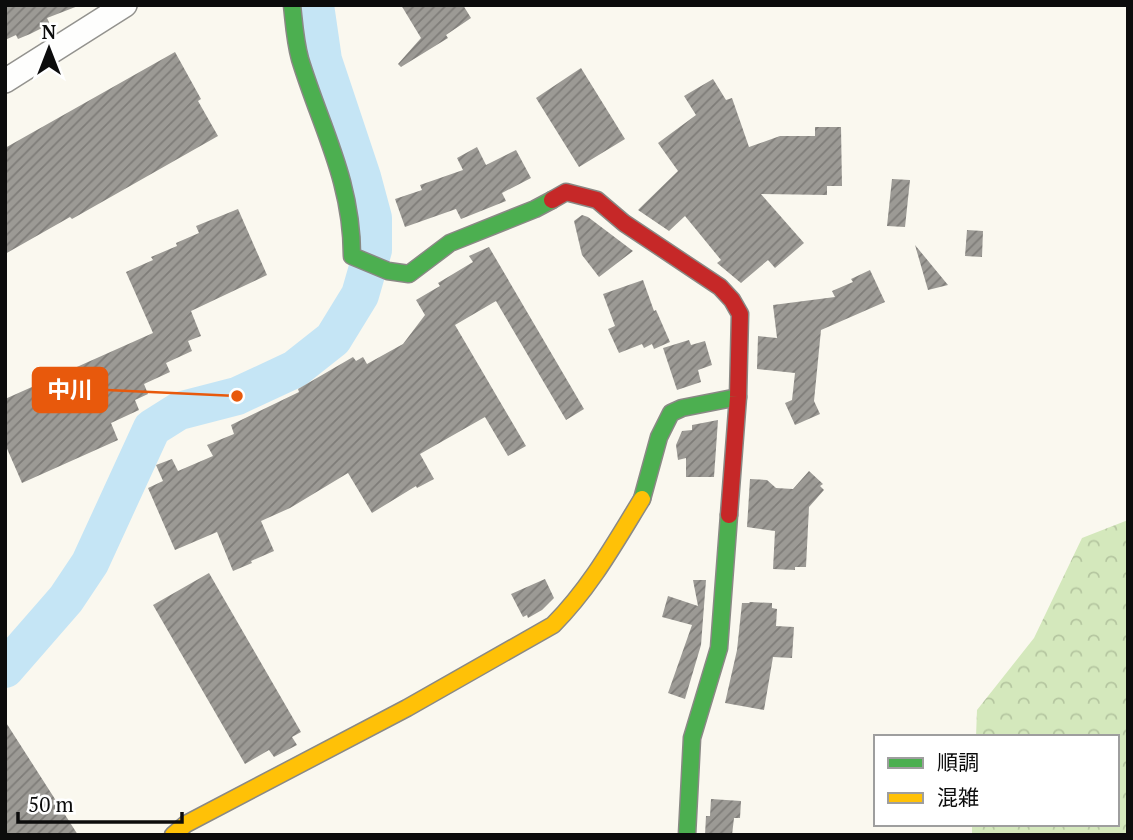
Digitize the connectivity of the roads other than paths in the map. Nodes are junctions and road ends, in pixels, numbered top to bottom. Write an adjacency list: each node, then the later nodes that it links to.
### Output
1 (125, 5): 3 (street)
2 (292, 5): 4 (street)
3 (5, 81)
4 (738, 397): 5 (street); 6 (street)
5 (173, 835)
6 (687, 835)

